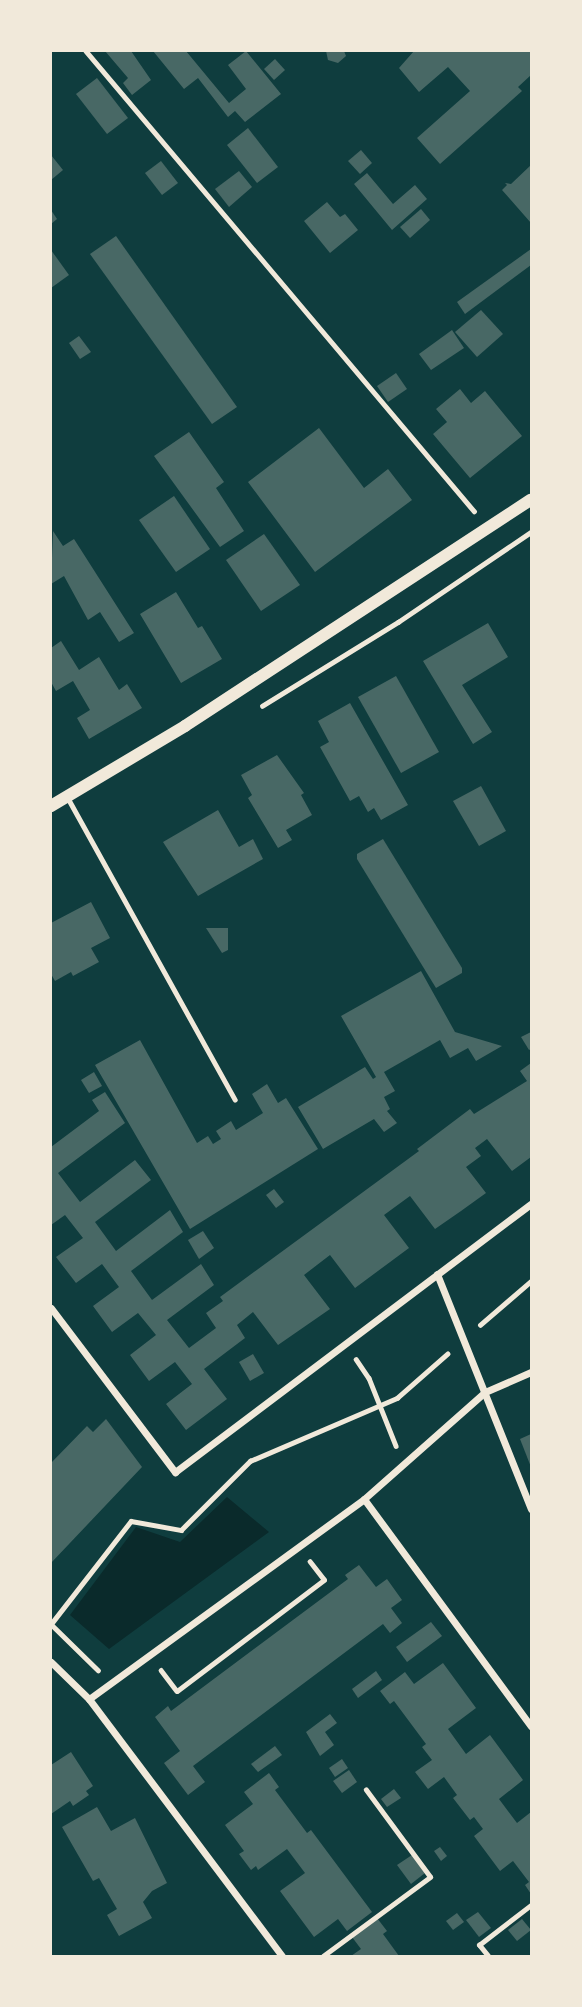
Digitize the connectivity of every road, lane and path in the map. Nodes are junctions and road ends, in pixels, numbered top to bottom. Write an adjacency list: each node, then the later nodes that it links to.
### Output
1 (86, 51): 3 (path)
2 (531, 500): 3 (street)
3 (486, 529): 4 (path); 5 (street)
4 (503, 552)
5 (67, 797): 6 (street); 7 (lane)
6 (51, 806)
7 (235, 1100)
8 (531, 1203): 9 (street)
9 (438, 1274): 12 (street); 13 (street)
10 (531, 1281): 12 (path)
11 (51, 1308): 13 (street)
12 (463, 1339): 15 (street); 16 (path)
13 (346, 1343): 16 (path)
14 (531, 1372): 15 (street)
15 (485, 1392): 17 (street); 19 (street)
16 (380, 1406): 17 (path); 21 (path)
17 (408, 1460): 18 (street)
18 (364, 1499): 20 (street); 26 (street)
19 (531, 1509)
20 (298, 1547): 22 (street); 22 (path)
21 (51, 1624): 24 (path)
22 (150, 1656): 24 (street)
23 (51, 1662): 25 (street)
24 (112, 1683): 25 (street)
25 (89, 1699): 29 (street)
26 (531, 1726)
27 (366, 1790): 30 (path)
28 (531, 1905): 31 (path)
29 (282, 1956)
30 (323, 1956)
31 (488, 1956)

